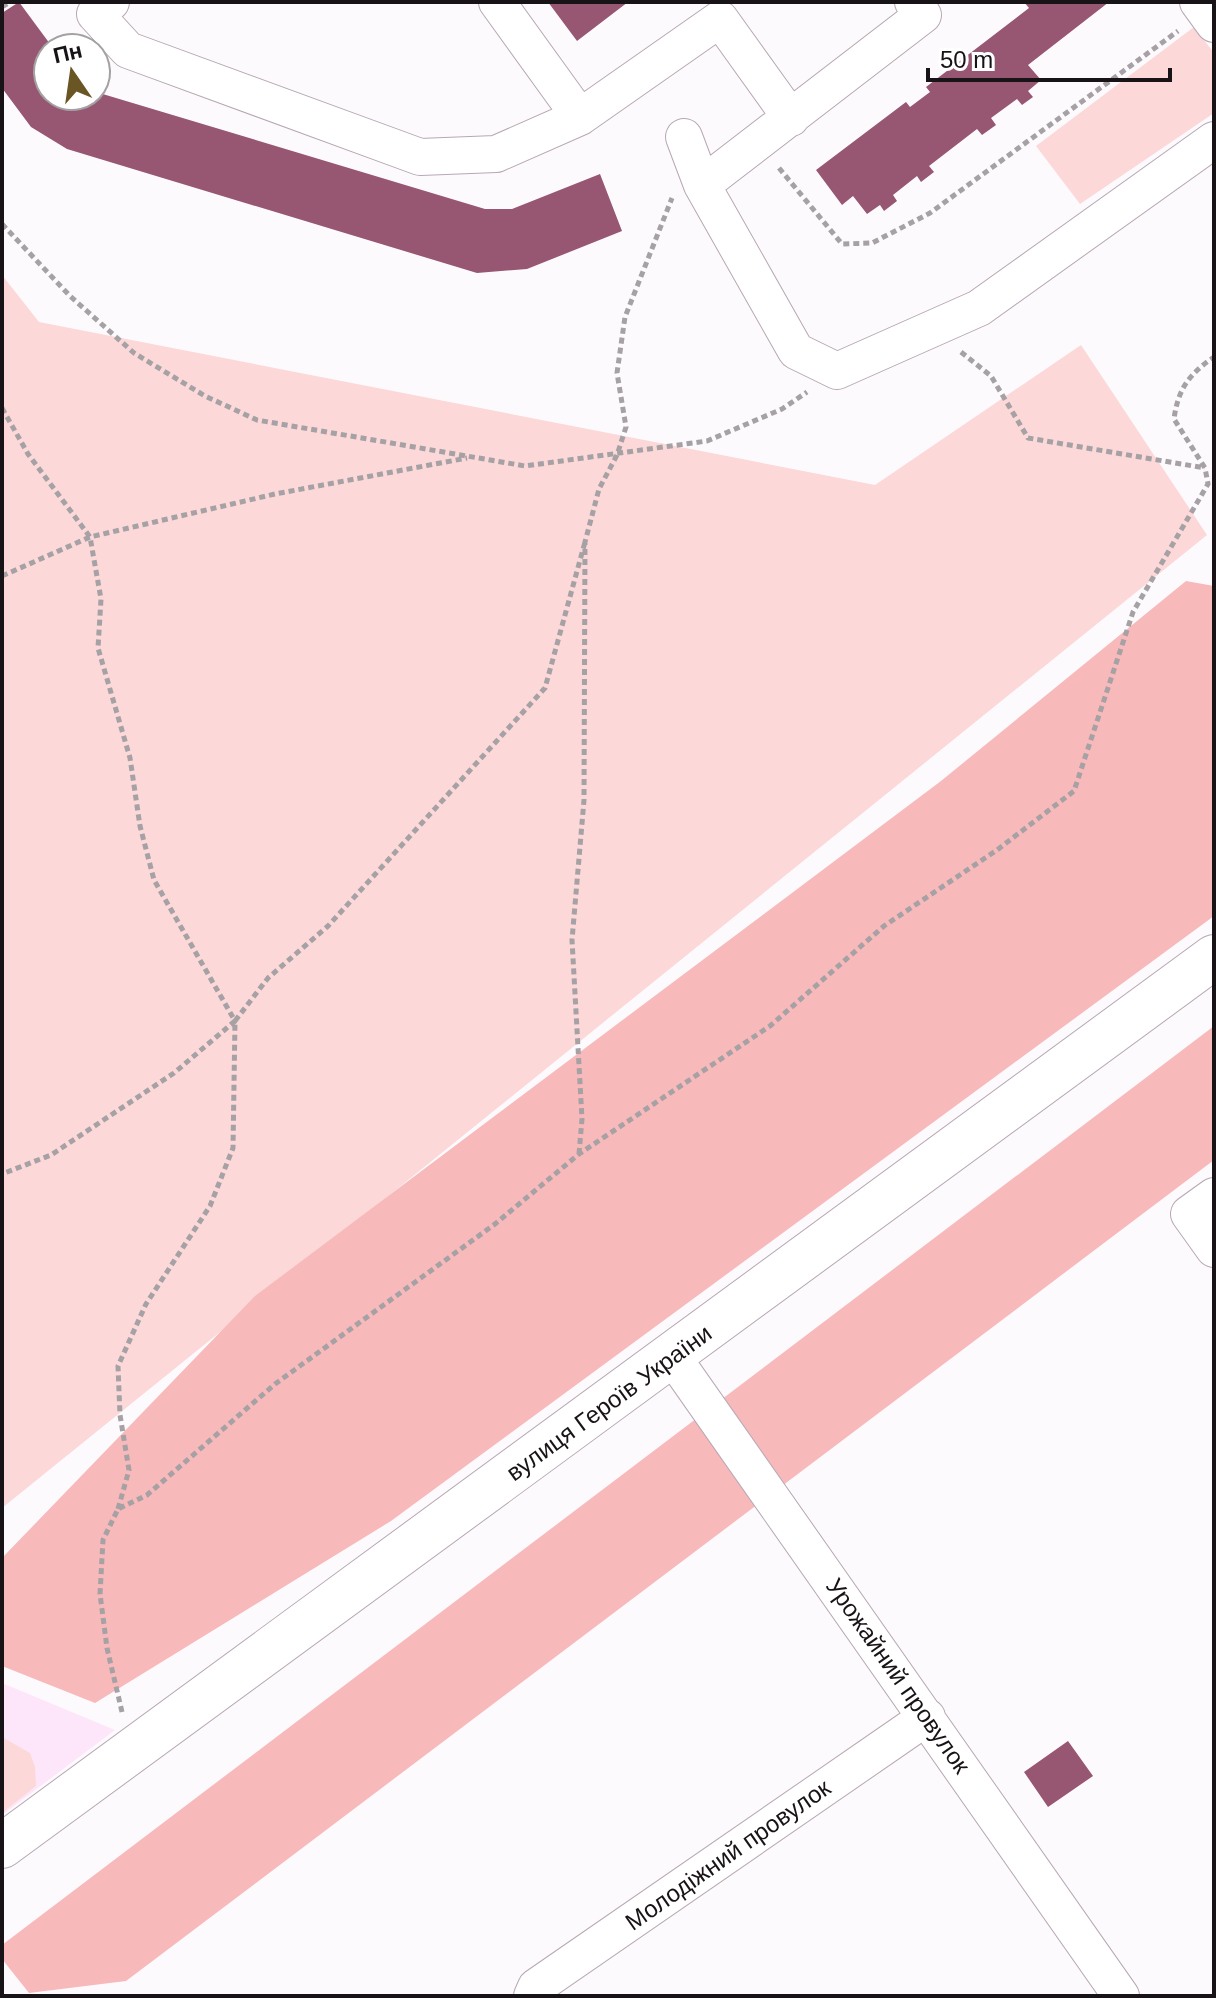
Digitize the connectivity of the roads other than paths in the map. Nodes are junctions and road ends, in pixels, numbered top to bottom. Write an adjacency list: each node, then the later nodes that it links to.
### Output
1 (111, 2): 5 (street)
2 (497, 2): 5 (street)
3 (913, 2): 6 (street)
4 (714, 11): 5 (street); 6 (street)
5 (580, 117)
6 (791, 118): 7 (street)
7 (1214, 140)
8 (1214, 957): 11 (main road, вулиця Героїв України)
9 (1202, 1205): 10 (street)
10 (1214, 1249)
11 (672, 1356): 12 (street, Урожайний провулок); 13 (main road, вулиця Героїв України)
12 (927, 1717): 14 (street, Молодіжний провулок); 15 (street, Урожайний провулок)
13 (4, 1848)
14 (532, 1996)
15 (1121, 1996)

